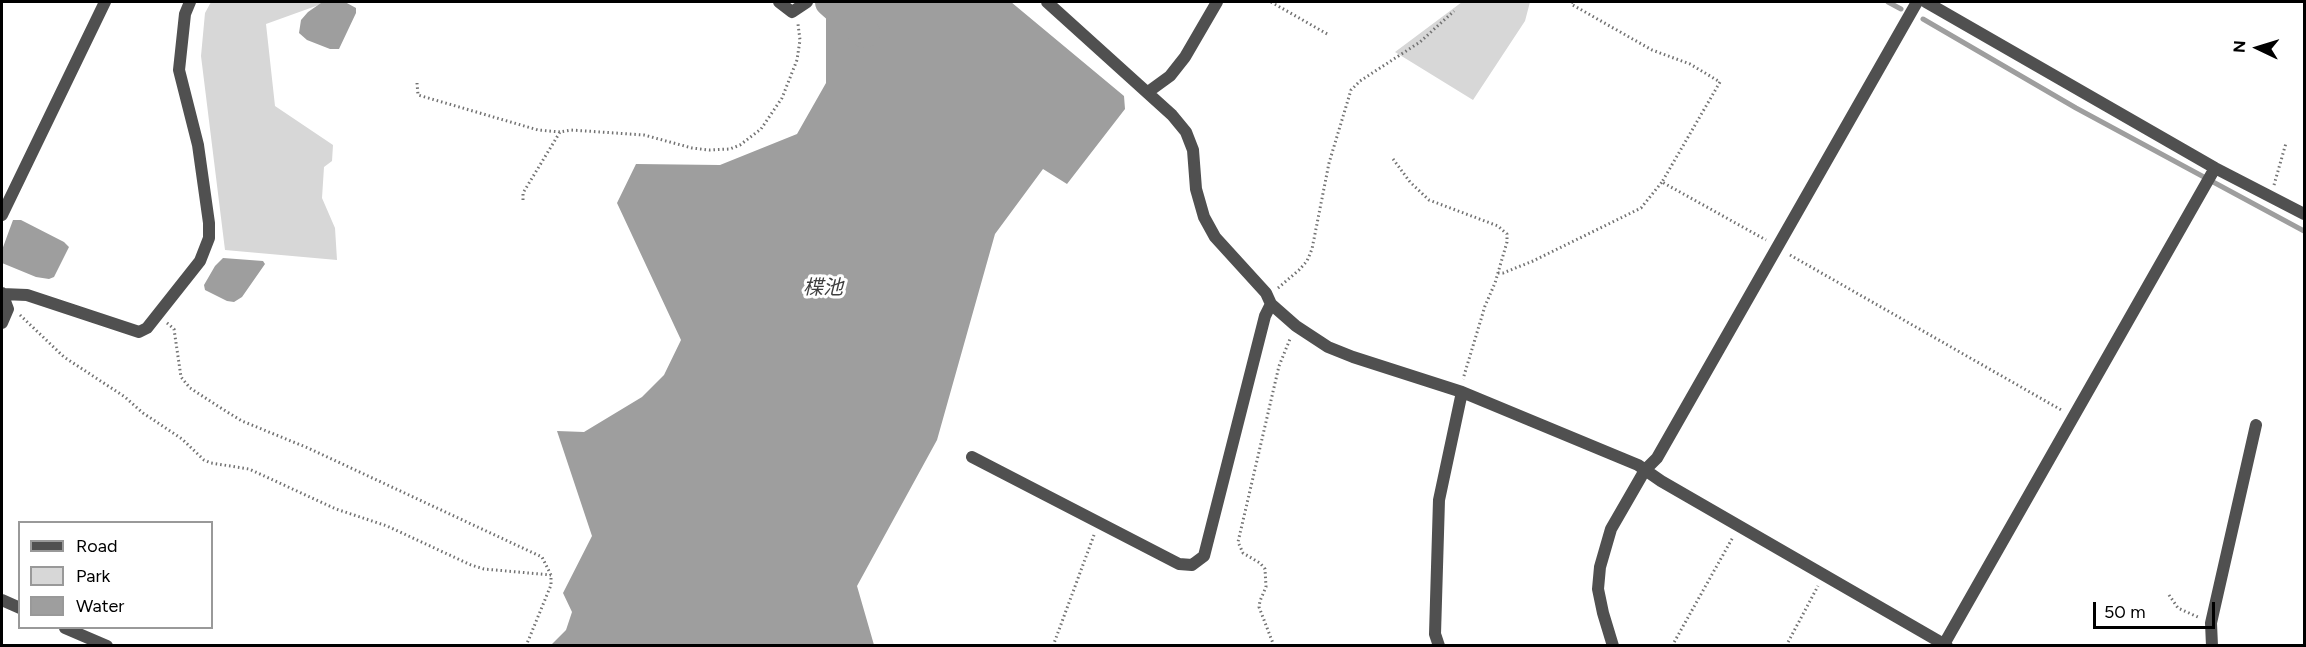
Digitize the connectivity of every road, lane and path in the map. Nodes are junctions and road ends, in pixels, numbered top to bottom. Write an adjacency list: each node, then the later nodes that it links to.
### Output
1 (105, 2): 23 (street)
2 (190, 2): 28 (street)
3 (779, 2): 11 (street)
4 (807, 2): 11 (street)
5 (1047, 2): 14 (street)
6 (1217, 2): 14 (street)
7 (1271, 2): 12 (path)
8 (1917, 2): 34 (street)
9 (1926, 2): 18 (street)
10 (1454, 11): 26 (path)
11 (792, 12): 15 (path)
12 (1329, 35)
13 (417, 83): 15 (path)
14 (1148, 92): 26 (street)
15 (560, 132): 21 (path)
16 (2286, 143): 20 (path)
17 (1393, 159): 24 (path)
18 (2213, 172): 20 (street); 52 (street)
19 (1662, 182): 24 (path)
20 (2268, 195): 22 (street)
21 (523, 200)
22 (2304, 214)
23 (2, 215)
24 (1498, 273): 31 (path)
25 (2, 294): 27 (street); 28 (street)
26 (1269, 300): 30 (street); 35 (street)
27 (8, 309): 29 (street); 37 (path)
28 (155, 317): 37 (path)
29 (2, 323)
30 (1296, 326): 31 (street); 47 (path)
31 (1462, 392): 34 (street); 48 (street)
32 (2256, 425): 42 (street)
33 (972, 457): 35 (street)
34 (1645, 470): 36 (street); 49 (street)
35 (1099, 522): 46 (path)
36 (1739, 526): 38 (street); 50 (path)
37 (550, 575): 45 (path)
38 (1824, 575): 51 (path); 52 (street)
39 (2169, 595): 42 (path)
40 (2, 600): 41 (street)
41 (18, 607)
42 (2211, 623): 53 (street)
43 (71, 629): 44 (street)
44 (107, 645)
45 (526, 645)
46 (1053, 645)
47 (1274, 645)
48 (1439, 645)
49 (1613, 645)
50 (1672, 645)
51 (1786, 645)
52 (1945, 645)
53 (2212, 645)

